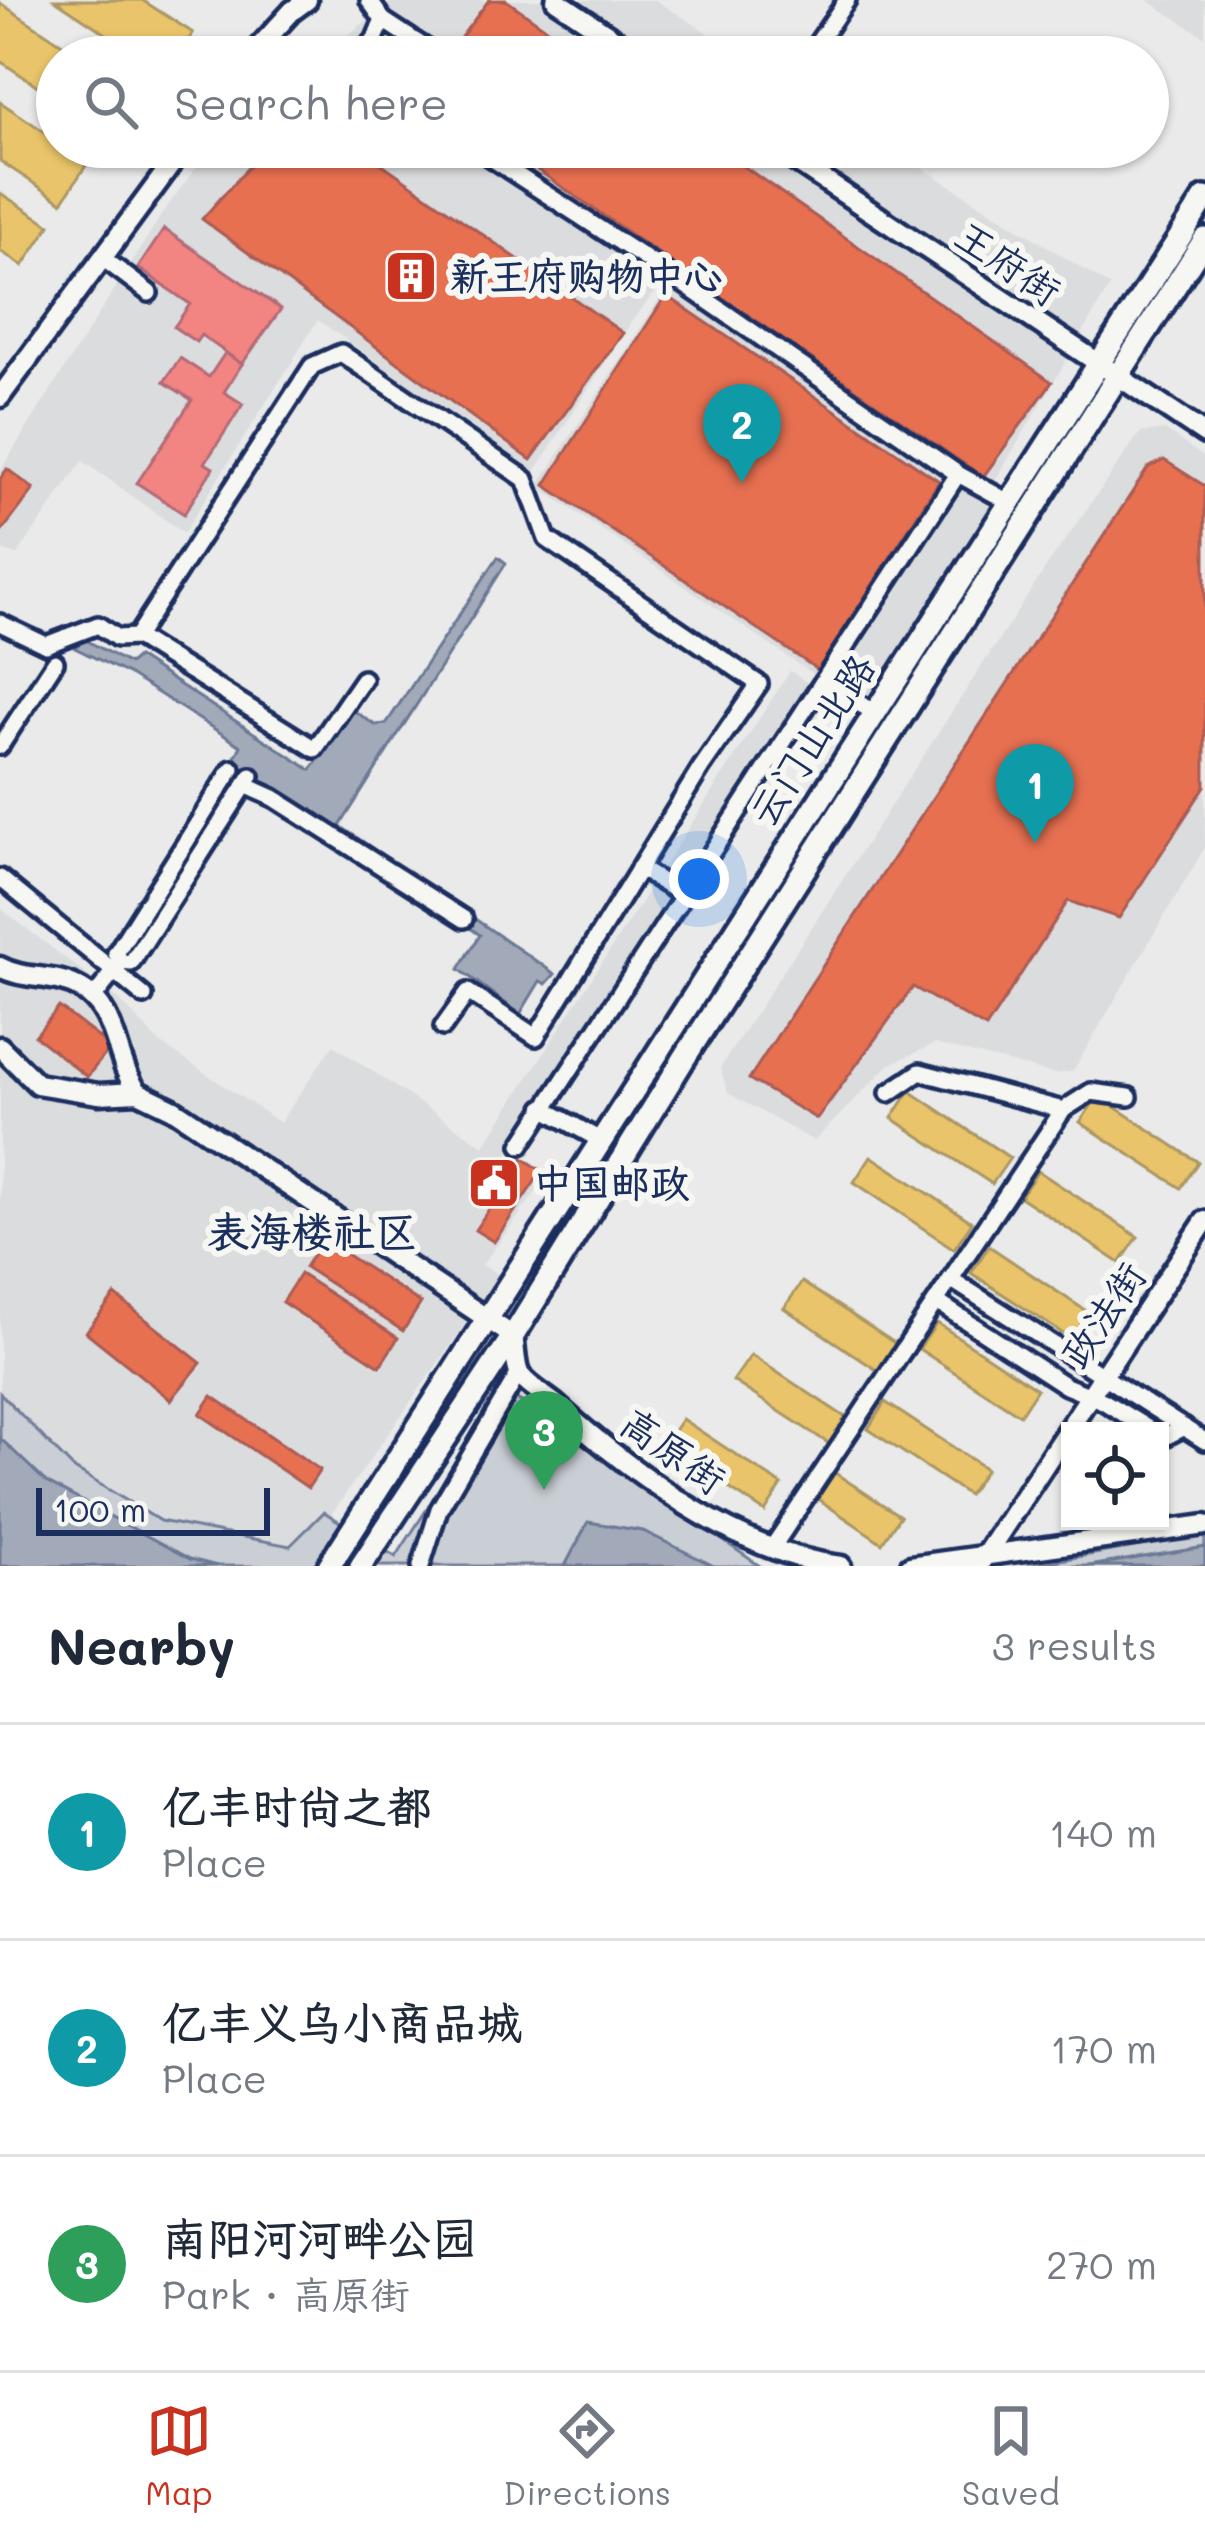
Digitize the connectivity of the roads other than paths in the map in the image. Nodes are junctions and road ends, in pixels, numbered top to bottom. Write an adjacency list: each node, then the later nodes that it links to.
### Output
1 (307, 0): 6 (street)
2 (369, 0): 5 (street)
3 (556, 0): 9 (street)
4 (847, 0): 10 (street)
5 (383, 20): 7 (street); 8 (street)
6 (269, 36)
7 (376, 36)
8 (407, 36)
9 (609, 36)
10 (822, 36)
11 (169, 168): 16 (street)
12 (506, 168): 21 (street)
13 (806, 168): 18 (street, 王府街)
14 (1205, 198): 18 (main road, 云门山北路)
15 (1205, 239): 18 (main road, 云门山北路)
16 (104, 259): 17 (street); 19 (street)
17 (149, 292)
18 (1109, 367): 20 (street, 王府街); 22 (main road, 云门山北路); 52 (main road, 云门山北路)
19 (0, 397)
20 (1205, 434)
21 (958, 475): 22 (street); 27 (street)
22 (1009, 502): 28 (main road, 云门山北路)
23 (0, 623): 24 (street)
24 (136, 637): 26 (street); 31 (street)
25 (56, 662): 29 (street)
26 (363, 679)
27 (822, 684): 28 (street); 33 (street)
28 (873, 711): 46 (main road, 云门山北路)
29 (0, 746)
30 (232, 769): 36 (street)
31 (639, 868): 33 (street); 39 (street)
32 (0, 878): 36 (street)
33 (682, 895): 44 (street)
34 (464, 919): 36 (street)
35 (0, 967): 38 (street)
36 (118, 967): 37 (street); 38 (street)
37 (144, 995)
38 (93, 998): 41 (street)
39 (443, 1027)
40 (0, 1047): 41 (street)
41 (138, 1093): 51 (street)
42 (889, 1093): 45 (street)
43 (1129, 1097): 45 (street)
44 (543, 1108): 46 (street); 47 (street)
45 (1064, 1110): 49 (street)
46 (600, 1140): 51 (main road, 云门山北路)
47 (521, 1145)
48 (1205, 1221): 54 (street, 政法街)
49 (952, 1280): 50 (street); 54 (street)
50 (937, 1302): 55 (street); 61 (street)
51 (490, 1319): 52 (street); 63 (main road, 云门山北路)
52 (513, 1336): 53 (street); 64 (main road, 云门山北路)
53 (519, 1373): 61 (street, 高原街); 65 (street)
54 (1102, 1376): 55 (street, 政法街); 57 (street)
55 (1088, 1398): 56 (street); 62 (street, 政法街)
56 (1137, 1422)
57 (1184, 1427): 58 (street); 59 (street)
58 (1169, 1435)
59 (1205, 1442)
60 (1205, 1525): 62 (street)
61 (772, 1548): 66 (street, 高原街)
62 (980, 1562): 67 (street)
63 (329, 1566)
64 (361, 1566)
65 (421, 1566)
66 (841, 1566)
67 (910, 1566)

